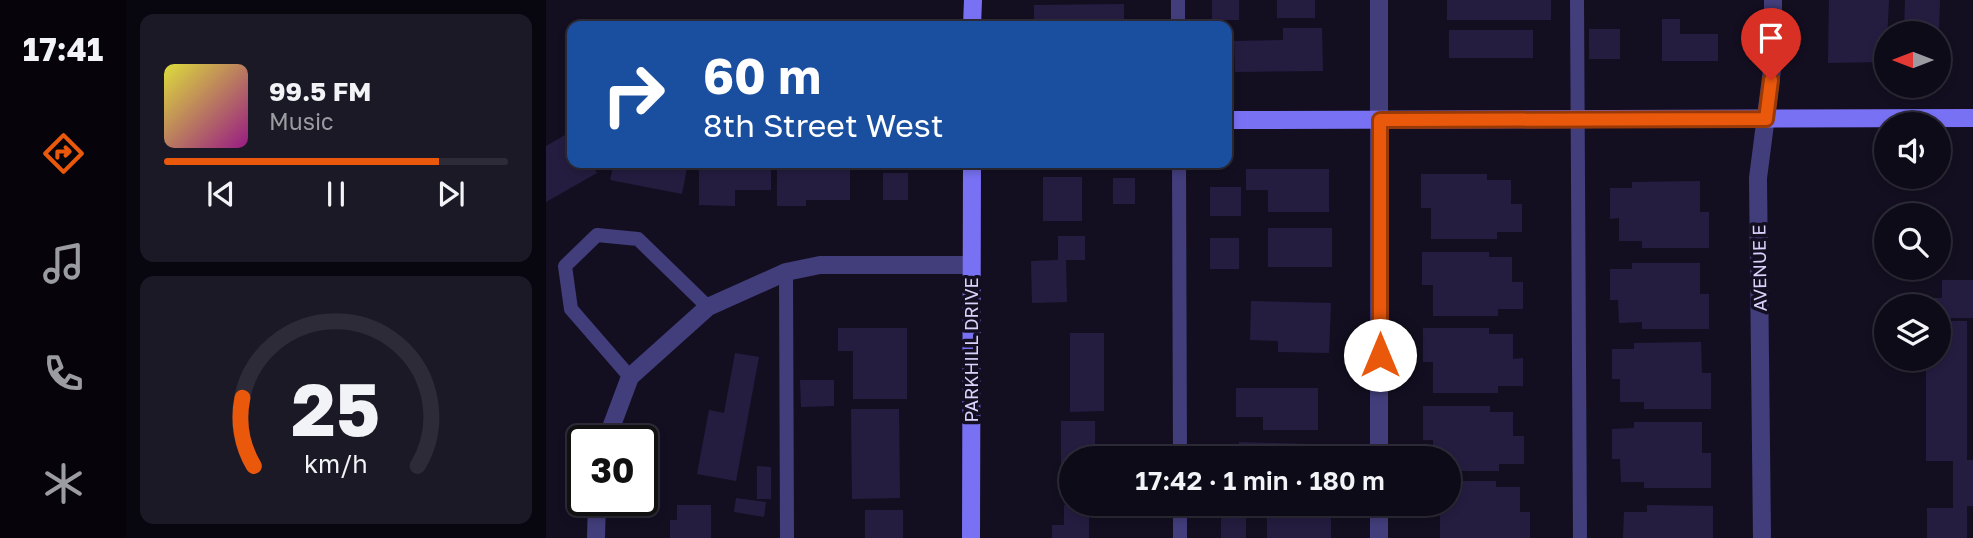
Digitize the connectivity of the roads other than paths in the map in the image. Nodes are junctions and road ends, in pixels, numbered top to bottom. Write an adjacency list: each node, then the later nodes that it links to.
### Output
1 (972, 0): 6 (street)
2 (1178, 0): 7 (lane)
3 (1379, 0): 12 (street)
4 (1577, 0): 9 (lane)
5 (1773, 0): 10 (street, AVENUE E)
6 (972, 21)
7 (1178, 21)
8 (1973, 118): 10 (street)
9 (1578, 119): 10 (street); 12 (street); 30 (lane)
10 (1766, 119): 31 (street, AVENUE E)
11 (1232, 120): 12 (street)
12 (1380, 120): 21 (street)
13 (972, 168): 15 (street, PARKHILL DRIVE)
14 (1179, 168): 20 (lane)
15 (971, 265): 16 (street); 27 (street, PARKHILL DRIVE)
16 (786, 272): 17 (street); 26 (lane)
17 (708, 307): 18 (street); 18 (lane)
18 (631, 377): 19 (street)
19 (612, 425)
20 (1180, 446)
21 (1380, 446)
22 (597, 516): 25 (street)
23 (1180, 516): 28 (lane)
24 (1379, 516): 29 (street)
25 (596, 538)
26 (787, 538)
27 (971, 538)
28 (1180, 538)
29 (1379, 538)
30 (1580, 538)
31 (1762, 538)

